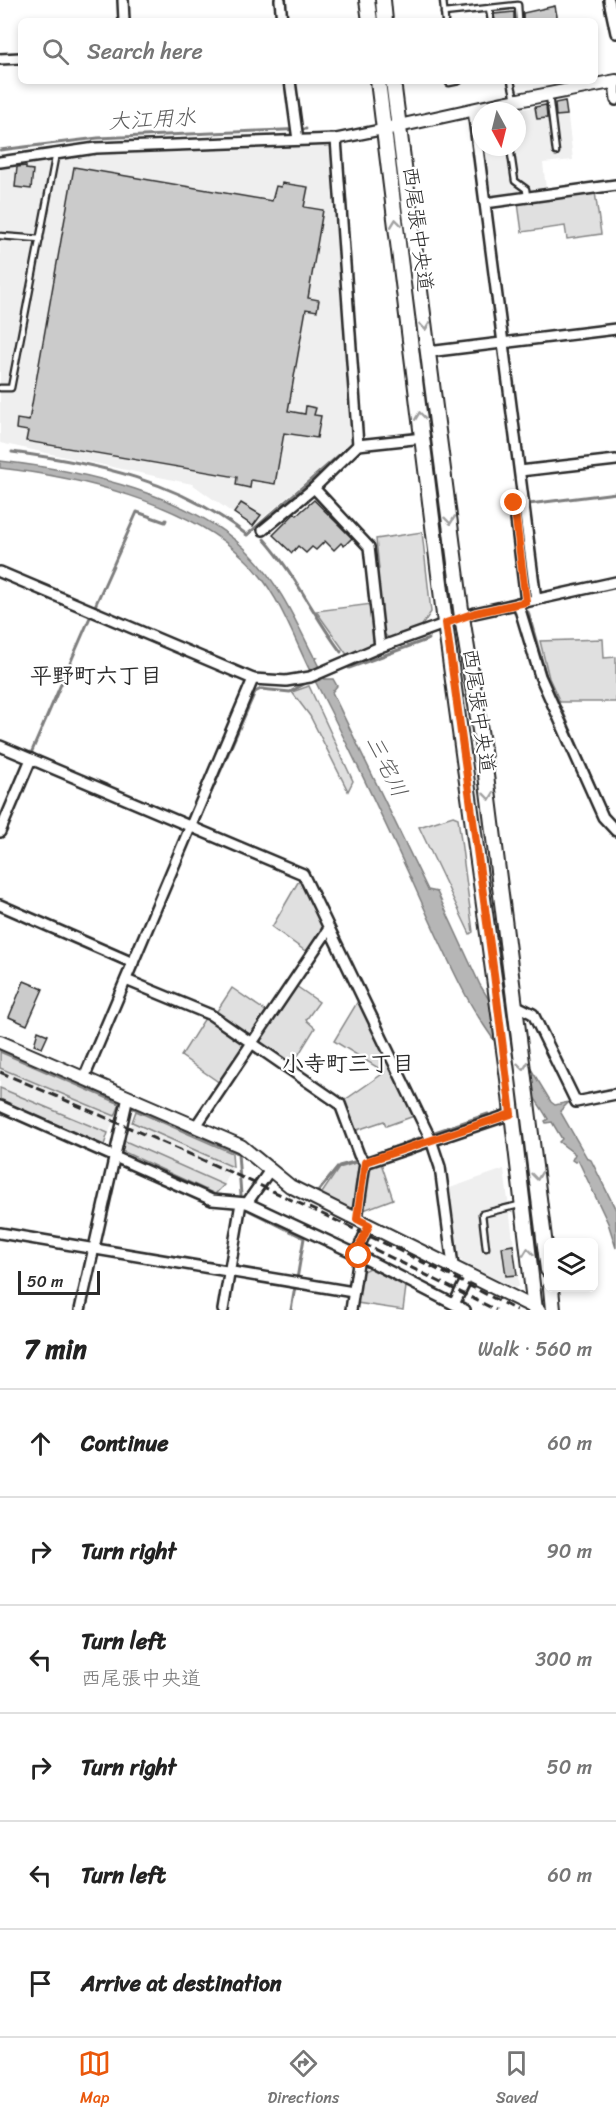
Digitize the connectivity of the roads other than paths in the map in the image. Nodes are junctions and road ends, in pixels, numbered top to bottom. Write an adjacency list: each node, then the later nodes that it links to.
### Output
1 (123, 0): 9 (street)
2 (280, 0): 10 (street)
3 (367, 0): 11 (main road)
4 (383, 0): 12 (main road)
5 (443, 0): 8 (lane)
6 (609, 0): 16 (street)
7 (489, 8): 8 (lane); 14 (lane); 15 (lane)
8 (444, 13): 13 (lane)
9 (124, 18)
10 (282, 18)
11 (370, 18)
12 (386, 18)
13 (445, 18)
14 (490, 18)
15 (519, 18)
16 (616, 33)
17 (18, 58): 18 (street)
18 (0, 59)
19 (615, 82): 24 (street); 25 (street)
20 (290, 84): 30 (street)
21 (379, 84): 29 (main road, 西尾張中央道)
22 (393, 84): 29 (main road, 西尾張中央道)
23 (512, 84): 26 (lane)
24 (549, 94): 27 (street); 32 (lane)
25 (616, 100)
26 (508, 102)
27 (519, 102)
28 (472, 116): 29 (street)
29 (392, 128): 31 (street); 44 (main road, 西尾張中央道, one-way to 44); 46 (main road, 西尾張中央道, one-way to 29)
30 (297, 133): 31 (street); 33 (street)
31 (336, 139): 47 (street)
32 (556, 152)
33 (56, 153): 36 (street); 41 (lane)
34 (480, 156): 39 (street)
35 (511, 156): 38 (lane)
36 (0, 162)
37 (616, 185): 38 (street)
38 (527, 197): 39 (street)
39 (485, 203): 43 (street)
40 (0, 236): 41 (lane)
41 (40, 239): 45 (lane)
42 (616, 329): 43 (street)
43 (503, 343): 44 (street); 49 (street)
44 (428, 352): 55 (main road, 西尾張中央道, one-way to 55)
45 (0, 388)
46 (423, 438): 47 (street); 56 (main road, 西尾張中央道)
47 (358, 445): 50 (street)
48 (616, 460): 49 (street)
49 (520, 471): 54 (street)
50 (314, 488): 51 (street); 57 (street)
51 (263, 530)
52 (0, 572): 58 (street)
53 (616, 582): 54 (street)
54 (527, 601): 55 (street); 62 (street)
55 (462, 617): 56 (street); 68 (main road, 西尾張中央道, one-way to 68)
56 (446, 623): 57 (street); 75 (main road, 西尾張中央道)
57 (380, 647): 58 (street)
58 (254, 679): 61 (street)
59 (0, 746): 60 (street)
60 (30, 759): 61 (street); 63 (street)
61 (191, 826): 65 (street); 66 (street)
62 (616, 831)
63 (0, 832)
64 (0, 905): 66 (street)
65 (328, 930): 70 (street); 77 (street)
66 (133, 963): 67 (street)
67 (126, 980): 70 (street); 71 (street)
68 (516, 1010): 72 (street); 85 (main road, 西尾張中央道, one-way to 85)
69 (0, 1042): 71 (street)
70 (252, 1044): 76 (street); 79 (street)
71 (84, 1078): 73 (street)
72 (616, 1094)
73 (128, 1097): 76 (street); 78 (street)
74 (0, 1106): 78 (street)
75 (511, 1114): 77 (street); 82 (main road, 西尾張中央道)
76 (196, 1126): 80 (street)
77 (431, 1140): 79 (street); 89 (street)
78 (114, 1156): 81 (street); 87 (street)
79 (365, 1162): 83 (street)
80 (270, 1170): 81 (street); 83 (street)
81 (244, 1203): 88 (street); 90 (street)
82 (522, 1204): 86 (lane); 95 (main road, 西尾張中央道, one-way to 82)
83 (363, 1222): 88 (street); 89 (street)
84 (0, 1233): 87 (street)
85 (545, 1238)
86 (486, 1248)
87 (93, 1250): 90 (street); 96 (street)
88 (358, 1255): 93 (street); 94 (street)
89 (453, 1266): 91 (street)
90 (230, 1271): 93 (street); 97 (street)
91 (470, 1274): 94 (street); 95 (street)
92 (551, 1292): 100 (main road)
93 (353, 1293): 98 (street)
94 (454, 1304): 99 (street)
95 (536, 1309)
96 (80, 1310)
97 (224, 1310)
98 (351, 1310)
99 (465, 1310)
100 (553, 1310)

